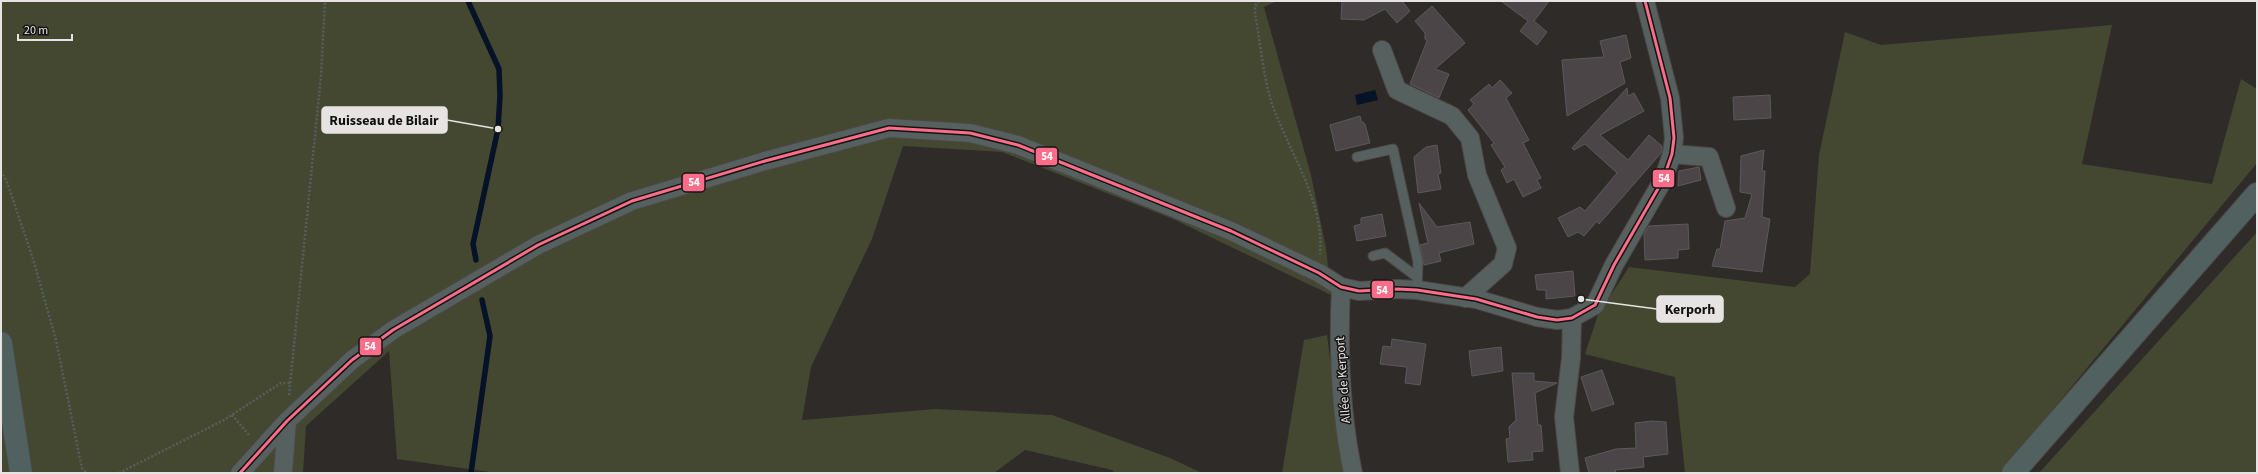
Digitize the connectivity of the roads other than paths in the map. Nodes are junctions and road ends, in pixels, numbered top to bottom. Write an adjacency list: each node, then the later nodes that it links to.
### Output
1 (1645, 1): 3 (street)
2 (1382, 50): 10 (street)
3 (1672, 154): 6 (street); 11 (street)
4 (1357, 157): 8 (lane)
5 (2257, 194): 21 (main road)
6 (1726, 208)
7 (1373, 256): 8 (lane)
8 (1417, 284): 9 (street); 10 (street)
9 (1341, 287): 14 (street); 19 (street, Allée de Kerport)
10 (1465, 298): 11 (street)
11 (1572, 318): 20 (street)
12 (1, 343): 13 (main road)
13 (12, 419): 15 (main road); 16 (main road)
14 (287, 421): 17 (street); 18 (street)
15 (4, 473)
16 (21, 473)
17 (240, 473)
18 (284, 473)
19 (1353, 473)
20 (1570, 473)
21 (2013, 473)

